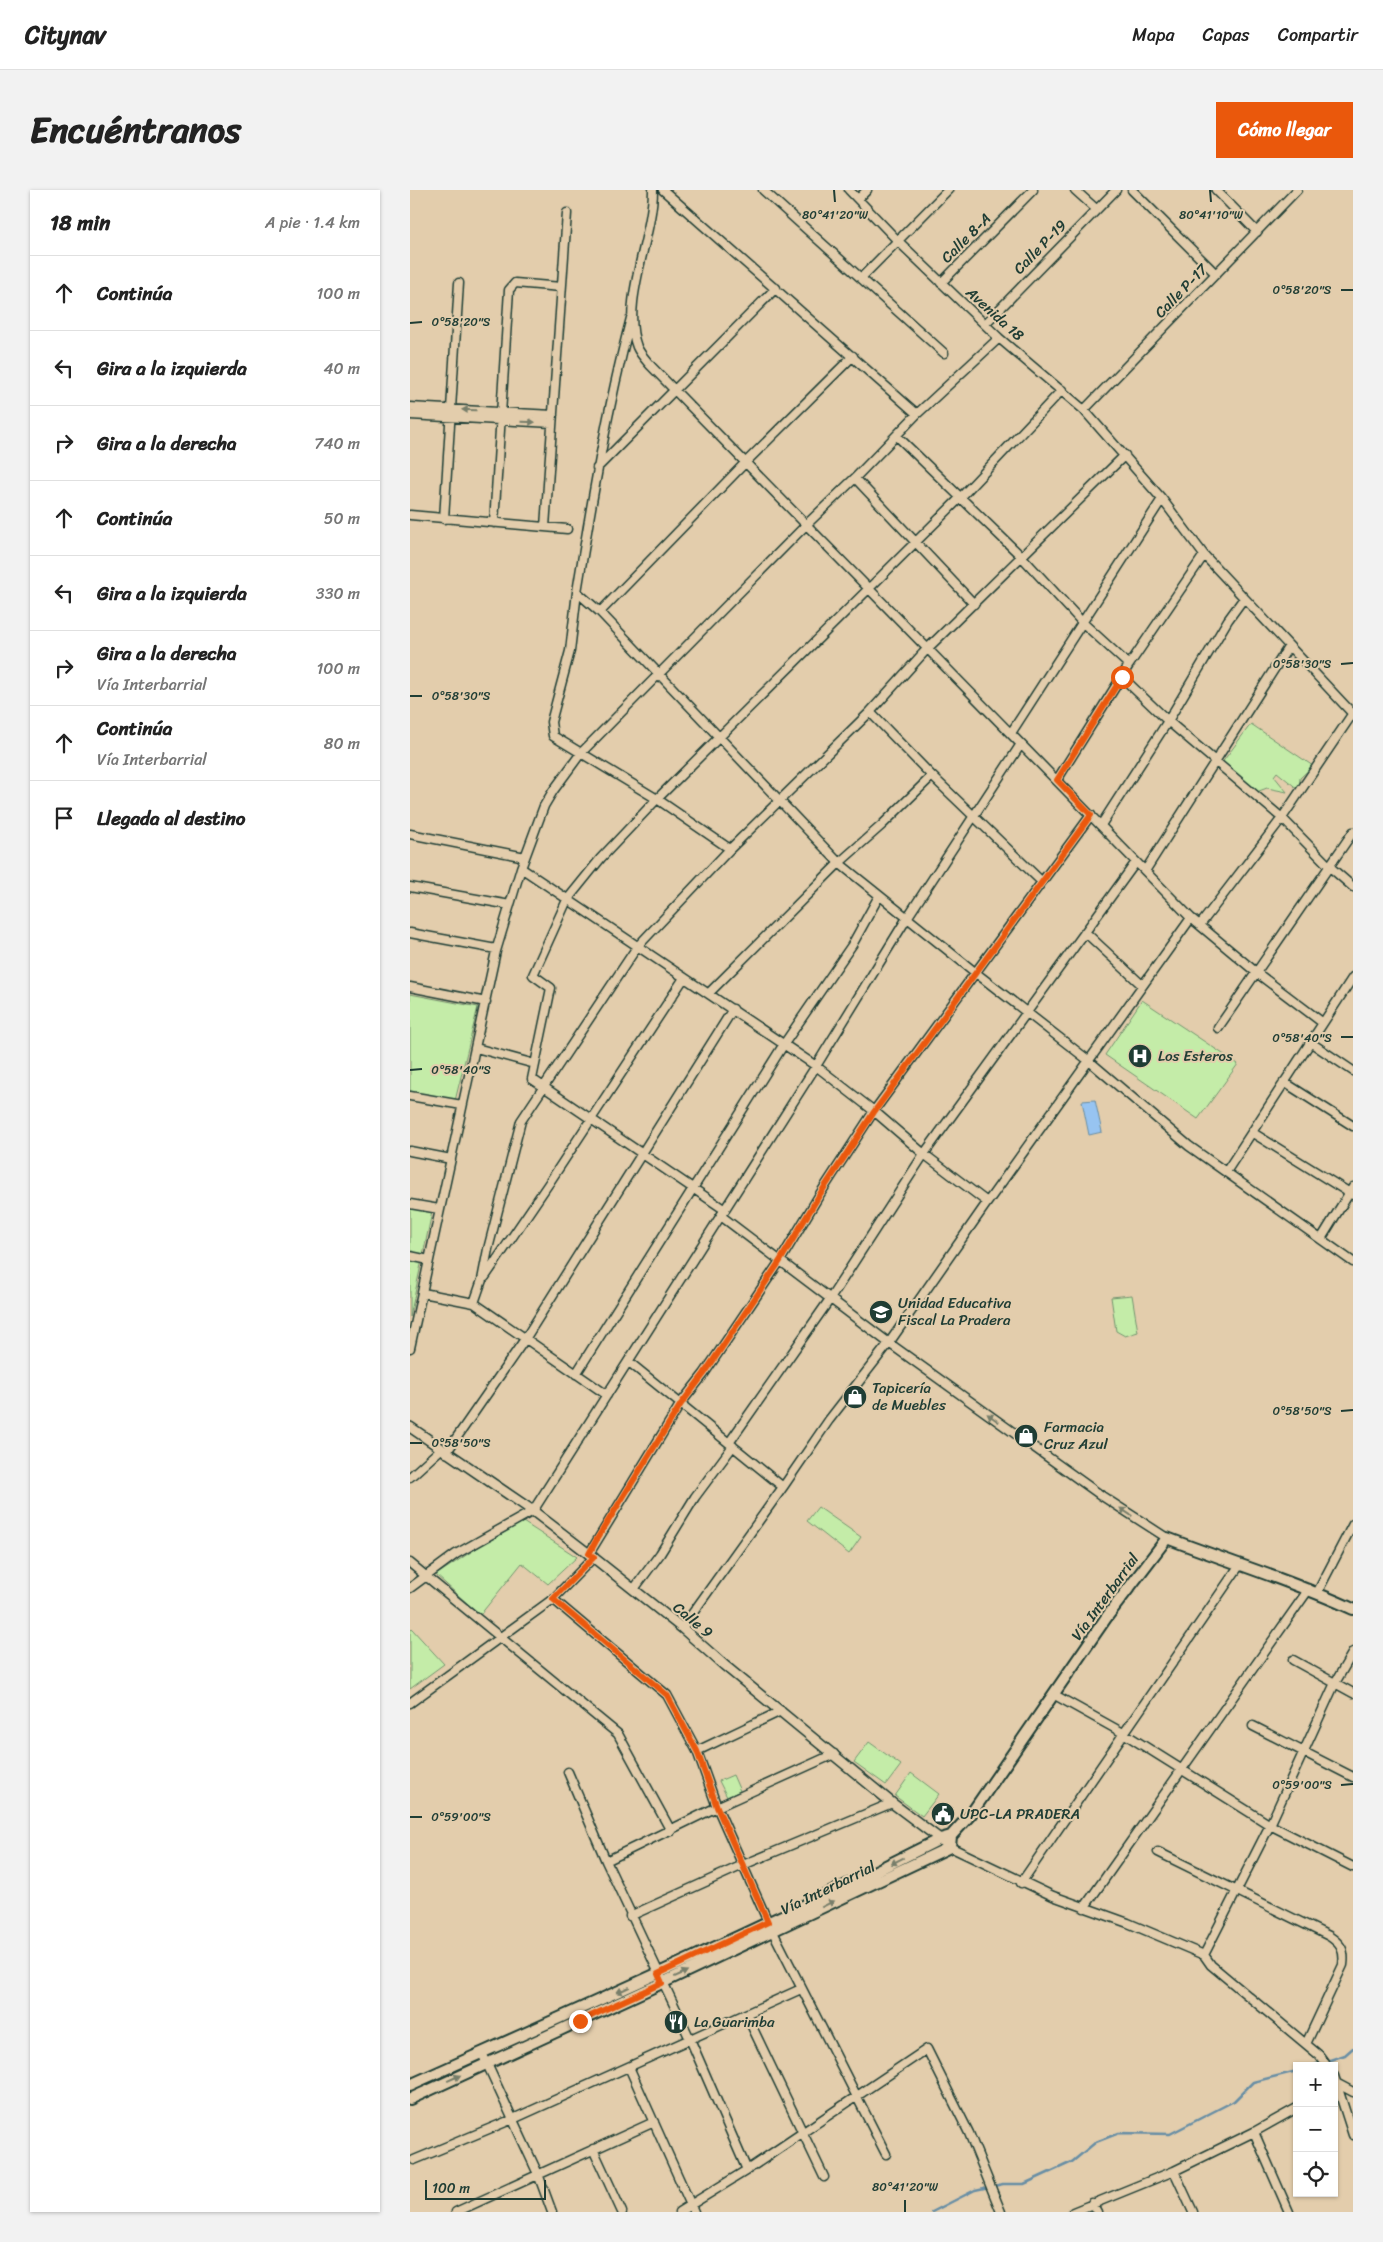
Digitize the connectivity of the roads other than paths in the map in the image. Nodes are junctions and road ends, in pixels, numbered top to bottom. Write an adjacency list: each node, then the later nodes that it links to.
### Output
1 (652, 190): 24 (street)
2 (663, 190): 23 (street)
3 (763, 190): 19 (street)
4 (849, 190): 13 (street, Avenida 18)
5 (867, 190): 13 (street)
6 (948, 190): 17 (street)
7 (1033, 190): 21 (street, Calle 8-A)
8 (1075, 190): 14 (street)
9 (1116, 190): 14 (street, Calle P-19)
10 (1132, 190): 18 (street)
11 (1216, 190): 16 (street)
12 (1296, 190): 16 (street, Calle P-17)
13 (858, 199): 17 (street, Avenida 18)
14 (1096, 209): 25 (street, Calle P-19)
15 (567, 212): 22 (street)
16 (1257, 232): 18 (street, Calle P-17)
17 (898, 241): 19 (street); 21 (street, Avenida 18)
18 (1216, 274): 33 (street, Calle P-17)
19 (861, 278): 27 (street)
20 (459, 283): 32 (street)
21 (941, 283): 25 (street, Avenida 18)
22 (562, 287): 34 (street); 38 (street)
23 (776, 288): 28 (street); 29 (street)
24 (633, 308): 29 (street); 43 (street)
25 (985, 324): 26 (street, Avenida 18)
26 (999, 338): 30 (street, Avenida 18); 36 (street)
27 (944, 353)
28 (853, 356): 36 (street); 42 (street)
29 (675, 390): 42 (street); 43 (street)
30 (1062, 390): 33 (street, Avenida 18); 45 (street)
31 (410, 407): 32 (street)
32 (450, 410): 34 (street, one-way to 32); 37 (street)
33 (1084, 410): 41 (street, Avenida 18)
34 (501, 411): 38 (street); 39 (street)
35 (410, 414): 37 (street)
36 (917, 414): 40 (street)
37 (450, 418): 39 (street); 48 (street)
38 (552, 419): 39 (street, one-way to 38); 51 (street)
39 (500, 421): 49 (street)
40 (897, 436): 44 (street); 45 (street)
41 (1125, 455): 46 (street, Avenida 18); 55 (street)
42 (746, 462): 50 (street); 60 (street)
43 (597, 468): 57 (street)
44 (855, 478): 50 (street); 53 (street)
45 (960, 498): 53 (street); 55 (street)
46 (1162, 500): 54 (street, Avenida 18); 61 (street)
47 (410, 515): 48 (street)
48 (444, 519): 49 (street)
49 (494, 523): 51 (street)
50 (807, 524): 56 (street); 65 (street)
51 (545, 527): 52 (street)
52 (567, 529)
53 (914, 542): 56 (street); 59 (street)
54 (1204, 555): 58 (street, Avenida 18); 64 (street)
55 (1021, 556): 59 (street); 61 (street)
56 (868, 587): 63 (street); 71 (street)
57 (577, 592): 60 (street); 73 (street)
58 (1244, 598): 62 (street, Avenida 18); 69 (street)
59 (974, 604): 63 (street)
60 (600, 612): 65 (street)
61 (1082, 622): 64 (street); 70 (street)
62 (1289, 646): 68 (street, Avenida 18); 74 (street)
63 (928, 649): 67 (street); 70 (street)
64 (1130, 665): 66 (street)
65 (659, 675): 71 (street); 73 (street)
66 (1122, 677): 69 (street); 76 (street)
67 (870, 712): 75 (street); 78 (street)
68 (1353, 713): 81 (street)
69 (1168, 720): 74 (street); 82 (street)
70 (1010, 733): 72 (street)
71 (720, 739): 77 (street); 78 (street)
72 (1021, 744): 76 (street); 80 (street)
73 (582, 753): 77 (street); 86 (street)
74 (1215, 761): 81 (street); 91 (street)
75 (932, 776): 80 (street); 88 (street)
76 (1057, 780): 79 (street)
77 (657, 799): 85 (street); 96 (street)
78 (780, 802): 85 (street); 88 (street)
79 (1091, 815): 82 (street); 92 (street)
80 (974, 816): 92 (street); 98 (street)
81 (1282, 818): 89 (street); 100 (street)
82 (1101, 825): 87 (street)
83 (1353, 832): 89 (street)
84 (410, 834): 86 (street)
85 (730, 849): 103 (street)
86 (525, 857): 90 (street)
87 (1136, 862): 91 (street); 101 (street)
88 (839, 863): 95 (street); 111 (street)
89 (1330, 867): 94 (street); 106 (street)
90 (521, 868): 96 (street); 97 (street)
91 (1145, 871): 99 (street)
92 (1042, 882): 105 (street)
93 (410, 886): 97 (street)
94 (1353, 886)
95 (878, 896): 98 (street); 118 (street)
96 (567, 900): 103 (street); 121 (street)
97 (510, 906): 104 (street)
98 (907, 918): 105 (street); 122 (street)
99 (1192, 918): 100 (street); 109 (street)
100 (1200, 925): 106 (street)
101 (1085, 932): 109 (street); 114 (street)
102 (410, 933): 104 (street)
103 (637, 947): 107 (street); 125 (street)
104 (496, 949): 112 (street)
105 (976, 973): 114 (street); 128 (street)
106 (1256, 973): 115 (street); 116 (street)
107 (684, 978): 111 (street); 129 (street)
108 (1352, 981): 115 (street)
109 (1142, 985): 120 (street)
110 (410, 987): 112 (street)
111 (709, 993): 113 (street)
112 (486, 1002): 119 (street)
113 (733, 1009): 118 (street); 133 (street)
114 (1027, 1013): 120 (street); 134 (street)
115 (1323, 1023): 117 (street)
116 (1218, 1028)
117 (1310, 1042): 123 (street); 124 (street)
118 (784, 1044): 122 (street); 137 (street)
119 (476, 1048): 121 (street); 127 (street)
120 (1088, 1060): 136 (street); 139 (street)
121 (535, 1064): 125 (street)
122 (816, 1066): 128 (street); 142 (street)
123 (1353, 1071)
124 (1284, 1082): 130 (street); 131 (street)
125 (543, 1087): 129 (street); 148 (street)
126 (410, 1096): 127 (street)
127 (462, 1105): 135 (street)
128 (874, 1112): 134 (street); 146 (street)
129 (591, 1119): 133 (street); 148 (street)
130 (1353, 1126)
131 (1253, 1132): 136 (street); 138 (street)
132 (410, 1151): 135 (street)
133 (642, 1153): 137 (street); 154 (street)
134 (924, 1154): 139 (street); 150 (street)
135 (451, 1159): 141 (street)
136 (1226, 1172): 143 (street)
137 (694, 1189): 142 (street); 158 (street)
138 (1352, 1191): 143 (street)
139 (988, 1202): 155 (street)
140 (410, 1204): 141 (street)
141 (439, 1209): 145 (street)
142 (723, 1213): 146 (street); 157 (street)
143 (1321, 1240): 147 (street)
144 (410, 1256): 145 (street)
145 (429, 1260): 149 (street)
146 (780, 1261): 150 (street); 160 (street)
147 (1353, 1262)
148 (482, 1280): 151 (street)
149 (423, 1293): 151 (street); 153 (street)
150 (830, 1299): 155 (street); 162 (street)
151 (474, 1303): 154 (street)
152 (410, 1309): 153 (street)
153 (418, 1311): 156 (street)
154 (525, 1339): 158 (street); 163 (street)
155 (889, 1343): 165 (street); 168 (street, one-way to 155)
156 (410, 1348)
157 (629, 1362): 159 (street); 160 (street)
158 (576, 1374): 159 (street)
159 (607, 1395): 166 (street)
160 (681, 1404): 162 (street); 169 (street)
161 (410, 1427): 163 (street, Calle 9)
162 (731, 1444): 165 (street); 174 (street)
163 (444, 1451): 164 (street); 166 (street, Calle 9)
164 (410, 1477)
165 (783, 1487): 178 (street)
166 (533, 1511): 169 (street, Calle 9); 172 (street)
167 (1353, 1525): 175 (street)
168 (1167, 1538): 171 (main road); 184 (main road, Vía Interbarrial)
169 (591, 1555): 174 (street, Calle 9); 176 (street)
170 (410, 1563): 172 (street)
171 (1239, 1566): 175 (main road); 188 (street)
172 (426, 1576): 173 (street); 179 (street)
173 (410, 1588)
174 (634, 1589): 178 (street, Calle 9)
175 (1313, 1591): 177 (main road); 192 (street)
176 (553, 1599): 179 (street); 190 (street)
177 (1353, 1609)
178 (682, 1628): 186 (street, Calle 9)
179 (500, 1636): 185 (street); 198 (street)
180 (1353, 1652): 182 (street)
181 (1293, 1660): 182 (street)
182 (1335, 1683): 183 (street); 189 (street)
183 (1353, 1693)
184 (1053, 1694): 188 (street); 199 (main road, Vía Interbarrial)
185 (410, 1703)
186 (780, 1711): 190 (street); 191 (street, Calle 9)
187 (1253, 1726): 189 (street)
188 (1125, 1734): 192 (street); 207 (street)
189 (1303, 1750): 194 (street); 197 (street)
190 (697, 1751): 196 (street)
191 (834, 1754): 195 (street, Calle 9); 196 (street)
192 (1181, 1771): 197 (street); 209 (street)
193 (568, 1772): 203 (street)
194 (1353, 1777)
195 (892, 1804): 200 (street, Calle 9); 204 (street)
196 (717, 1807): 198 (street); 204 (street)
197 (1270, 1825): 205 (street); 208 (street)
198 (671, 1831): 203 (street)
199 (952, 1836): 200 (main road, Vía Interbarrial); 201 (main road)
200 (940, 1839): 201 (street, Calle 9); 206 (main road, Vía Interbarrial, one-way to 206)
201 (950, 1847): 206 (main road, Vía Interbarrial); 207 (street)
202 (1158, 1852): 208 (street)
203 (606, 1861): 210 (street)
204 (743, 1866): 210 (street); 211 (street)
205 (1353, 1867)
206 (867, 1881): 211 (main road, Vía Interbarrial)
207 (1021, 1883): 209 (street)
208 (1235, 1891): 212 (street); 219 (street)
209 (1084, 1908): 212 (street)
210 (630, 1916): 213 (street)
211 (770, 1927): 213 (main road, Vía Interbarrial); 214 (street)
212 (1204, 1955): 219 (street)
213 (660, 1978): 215 (main road, Vía Interbarrial, one-way to 215); 217 (main road, Vía Interbarrial); 218 (street)
214 (801, 1988): 216 (street); 228 (street)
215 (576, 2010): 217 (main road); 220 (main road, Vía Interbarrial)
216 (746, 2014): 218 (street); 234 (street)
217 (580, 2021): 222 (main road, Vía Interbarrial)
218 (690, 2039): 223 (street); 239 (street)
219 (1306, 2044): 221 (street)
220 (482, 2052): 222 (street); 224 (main road, Vía Interbarrial)
221 (1323, 2062)
222 (487, 2064): 229 (main road, Vía Interbarrial, one-way to 222); 231 (street)
223 (629, 2067): 231 (street); 232 (street)
224 (410, 2085)
225 (1338, 2086): 227 (street)
226 (1338, 2091): 235 (street)
227 (1353, 2092)
228 (855, 2097): 234 (street); 237 (street); 249 (street)
229 (410, 2099)
230 (1293, 2110): 233 (street)
231 (514, 2119): 238 (street); 241 (street)
232 (654, 2122): 236 (street); 244 (street)
233 (1254, 2132): 240 (street); 253 (street)
234 (802, 2134): 239 (street); 242 (street)
235 (1353, 2135)
236 (593, 2149): 241 (street); 247 (street)
237 (886, 2154)
238 (414, 2160)
239 (747, 2170): 244 (street)
240 (1174, 2171): 243 (street); 252 (street)
241 (538, 2174): 245 (street); 246 (street)
242 (824, 2177)
243 (1092, 2203): 250 (street); 251 (street)
244 (692, 2208): 248 (street)
245 (456, 2212)
246 (552, 2212)
247 (622, 2212)
248 (679, 2212)
249 (1001, 2212)
250 (1073, 2212)
251 (1097, 2212)
252 (1193, 2212)
253 (1289, 2212)

